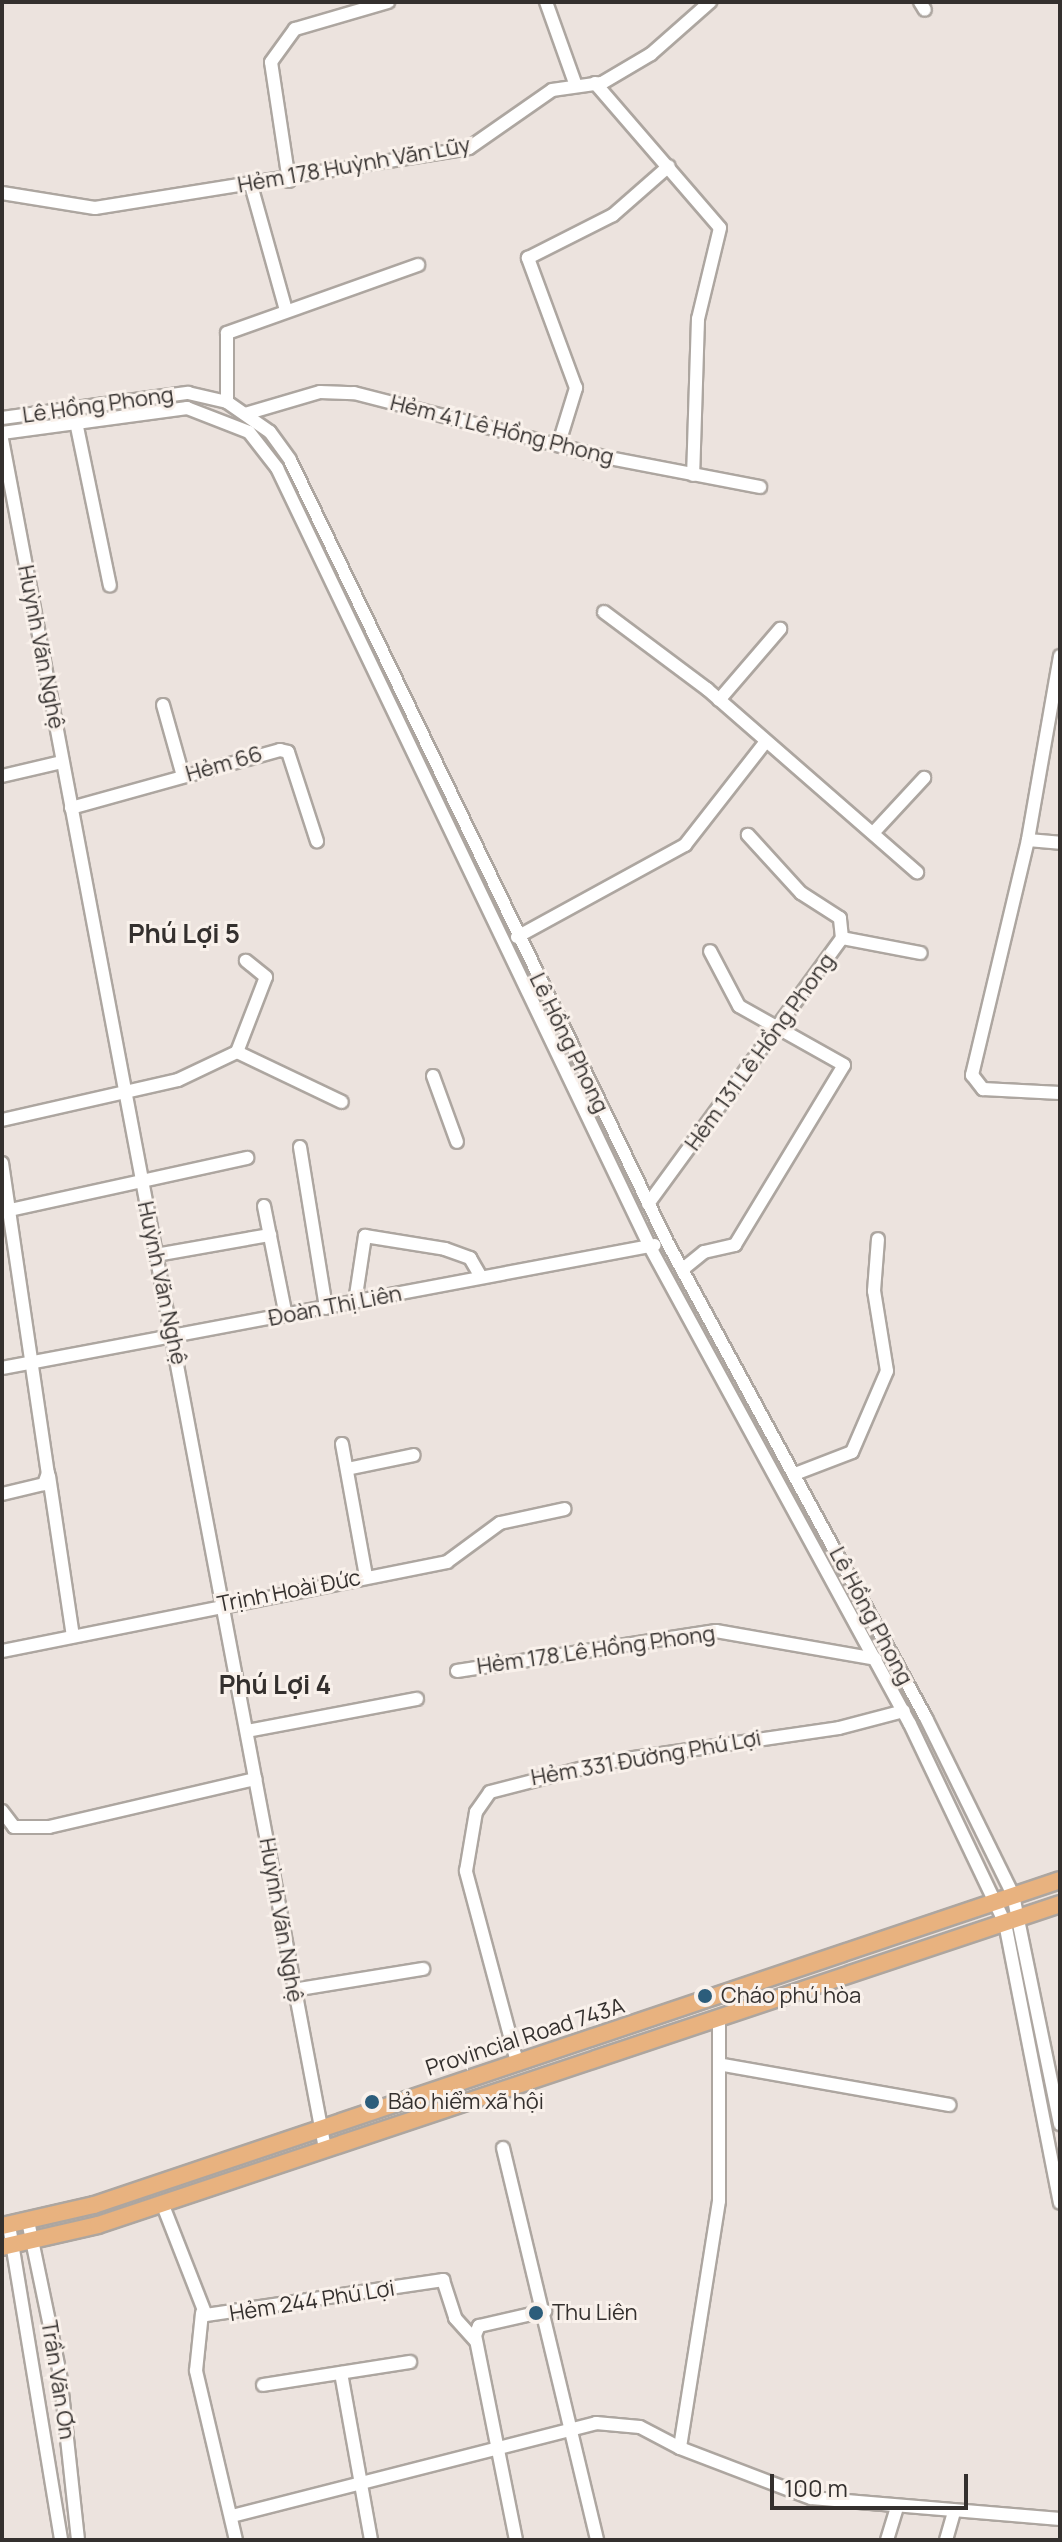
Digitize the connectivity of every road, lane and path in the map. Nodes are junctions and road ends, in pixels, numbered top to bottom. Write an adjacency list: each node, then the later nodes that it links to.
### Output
1 (388, 2): 7 (street)
2 (546, 2): 4 (street)
3 (710, 2): 5 (street, Hẻm 178 Huỳnh Văn Lũy)
4 (575, 83): 5 (street, Hẻm 178 Huỳnh Văn Lũy); 7 (street, Hẻm 178 Huỳnh Văn Lũy)
5 (595, 83): 6 (street)
6 (669, 166): 17 (street); 18 (street)
7 (289, 181): 8 (street, Hẻm 178 Huỳnh Văn Lũy)
8 (251, 185): 9 (street, Hẻm 178 Huỳnh Văn Lũy); 11 (street)
9 (2, 193)
10 (418, 265): 11 (street)
11 (286, 310): 12 (street)
12 (227, 402): 13 (street, Lê Hồng Phong); 14 (street, Lê Hồng Phong)
13 (245, 414): 17 (street, Hẻm 41 Lê Hồng Phong); 39 (street, Lê Hồng Phong)
14 (2, 418)
15 (76, 422): 16 (street, Lê Hồng Phong); 20 (street); 63 (street, Lê Hồng Phong)
16 (2, 436): 28 (street, Huỳnh Văn Nghệ)
17 (559, 443): 18 (street, Hẻm 41 Lê Hồng Phong)
18 (693, 475): 19 (street, Hẻm 41 Lê Hồng Phong)
19 (760, 487)
20 (110, 586)
21 (604, 612): 25 (street)
22 (780, 629): 25 (street)
23 (1060, 656): 24 (street)
24 (1058, 684): 35 (street)
25 (719, 700): 27 (street)
26 (163, 705): 30 (street)
27 (764, 744): 33 (street); 39 (street)
28 (62, 762): 29 (street); 32 (street, Huỳnh Văn Nghệ)
29 (2, 776)
30 (183, 776): 32 (street, Hẻm 66); 36 (street, Hẻm 66)
31 (924, 778): 33 (street)
32 (71, 808): 47 (street, Huỳnh Văn Nghệ)
33 (874, 832): 38 (street)
34 (748, 835): 40 (street, Hẻm 131 Lê Hồng Phong)
35 (1028, 840): 37 (street); 48 (street)
36 (317, 841)
37 (1060, 843)
38 (917, 872)
39 (517, 937): 56 (street, Lê Hồng Phong)
40 (842, 938): 42 (street); 44 (street, Hẻm 131 Lê Hồng Phong)
41 (710, 951): 44 (street)
42 (921, 953)
43 (246, 961): 45 (street)
44 (779, 1028): 56 (street, Hẻm 131 Lê Hồng Phong); 65 (street)
45 (237, 1052): 47 (street); 49 (street)
46 (433, 1076): 51 (street)
47 (123, 1093): 50 (street); 55 (street, Huỳnh Văn Nghệ)
48 (1060, 1093)
49 (342, 1102)
50 (2, 1120)
51 (457, 1142)
52 (300, 1147): 68 (street)
53 (247, 1158): 55 (street)
54 (2, 1163): 58 (street)
55 (141, 1179): 58 (street); 64 (street, Huỳnh Văn Nghệ)
56 (648, 1204): 62 (street, Lê Hồng Phong)
57 (264, 1206): 60 (street)
58 (10, 1210): 59 (street)
59 (7, 1233): 71 (street)
60 (270, 1235): 64 (street); 69 (street)
61 (878, 1239): 77 (street)
62 (667, 1242): 63 (street, Đoàn Thị Liên); 65 (street, Lê Hồng Phong)
63 (650, 1247): 66 (street, Đoàn Thị Liên); 84 (street, Lê Hồng Phong)
64 (156, 1255): 70 (street, Huỳnh Văn Nghệ)
65 (683, 1269): 77 (street, Lê Hồng Phong)
66 (481, 1277): 67 (street, Đoàn Thị Liên); 67 (street)
67 (355, 1302): 68 (street, Đoàn Thị Liên)
68 (326, 1308): 69 (street, Đoàn Thị Liên)
69 (286, 1316): 70 (street, Đoàn Thị Liên)
70 (174, 1337): 71 (street, Đoàn Thị Liên); 81 (street, Huỳnh Văn Nghệ)
71 (33, 1362): 72 (street, Đoàn Thị Liên); 76 (street)
72 (2, 1368)
73 (342, 1444): 75 (street)
74 (414, 1455): 75 (street)
75 (347, 1469): 80 (street)
76 (48, 1473): 78 (street); 82 (street)
77 (795, 1474): 92 (street, Lê Hồng Phong)
78 (2, 1494)
79 (565, 1509): 80 (street, Trịnh Hoài Đức)
80 (366, 1576): 81 (street, Trịnh Hoài Đức)
81 (224, 1604): 82 (street, Trịnh Hoài Đức); 88 (street, Huỳnh Văn Nghệ)
82 (73, 1636): 83 (street, Trịnh Hoài Đức)
83 (2, 1651)
84 (876, 1659): 85 (street, Hẻm 178 Lê Hồng Phong); 87 (street, Lê Hồng Phong)
85 (457, 1671)
86 (417, 1699): 88 (street)
87 (904, 1711): 93 (street, Lê Hồng Phong); 100 (street, Hẻm 331 Đường Phú Lợi)
88 (247, 1731): 89 (street, Huỳnh Văn Nghệ)
89 (255, 1779): 90 (street); 98 (street, Huỳnh Văn Nghệ)
90 (2, 1811)
91 (1060, 1880): 92 (main road, Provincial Road 743A)
92 (1013, 1895): 93 (main road, Provincial Road 743A); 95 (street, Lê Hồng Phong)
93 (995, 1901): 96 (street, Lê Hồng Phong); 100 (main road, Provincial Road 743A)
94 (1060, 1904): 95 (main road, Provincial Road 743A)
95 (1022, 1917): 96 (main road, Provincial Road 743A); 103 (street)
96 (1005, 1923): 99 (main road, Provincial Road 743A); 108 (street)
97 (423, 1969): 98 (street)
98 (293, 1990): 104 (street, Huỳnh Văn Nghệ)
99 (719, 2017): 101 (street); 105 (main road, Provincial Road 743A)
100 (517, 2062): 104 (main road, Provincial Road 743A)
101 (723, 2065): 102 (street); 120 (street)
102 (950, 2105)
103 (1060, 2124)
104 (319, 2128): 105 (street, Huỳnh Văn Nghệ); 109 (main road, Provincial Road 743A)
105 (325, 2148): 107 (main road, Provincial Road 743A)
106 (503, 2148): 113 (street)
107 (162, 2203): 111 (main road, Provincial Road 743A); 114 (street, Hẻm 244 Phú Lợi)
108 (1060, 2203)
109 (28, 2221): 110 (main road, Provincial Road 743A); 111 (street, Trần Văn Ơn)
110 (6, 2226): 112 (street, Trần Văn Ơn)
111 (33, 2243): 112 (main road, Provincial Road 743A); 128 (street, Trần Văn Ơn)
112 (8, 2247): 127 (street, Trần Văn Ơn)
113 (545, 2311): 115 (street); 119 (street)
114 (202, 2313): 115 (street, Hẻm 244 Phú Lợi); 125 (street)
115 (475, 2340): 121 (street)
116 (410, 2362): 117 (street)
117 (341, 2373): 118 (street); 122 (street)
118 (263, 2385)
119 (572, 2430): 120 (street); 121 (street); 132 (street)
120 (680, 2448): 123 (street)
121 (499, 2454): 122 (street); 131 (street)
122 (357, 2487): 125 (street); 130 (street)
123 (897, 2508): 124 (street); 133 (street)
124 (954, 2512): 126 (street); 134 (street)
125 (232, 2516): 129 (street)
126 (1060, 2519)
127 (61, 2540)
128 (78, 2540)
129 (236, 2540)
130 (371, 2540)
131 (516, 2540)
132 (597, 2540)
133 (887, 2540)
134 (946, 2540)

